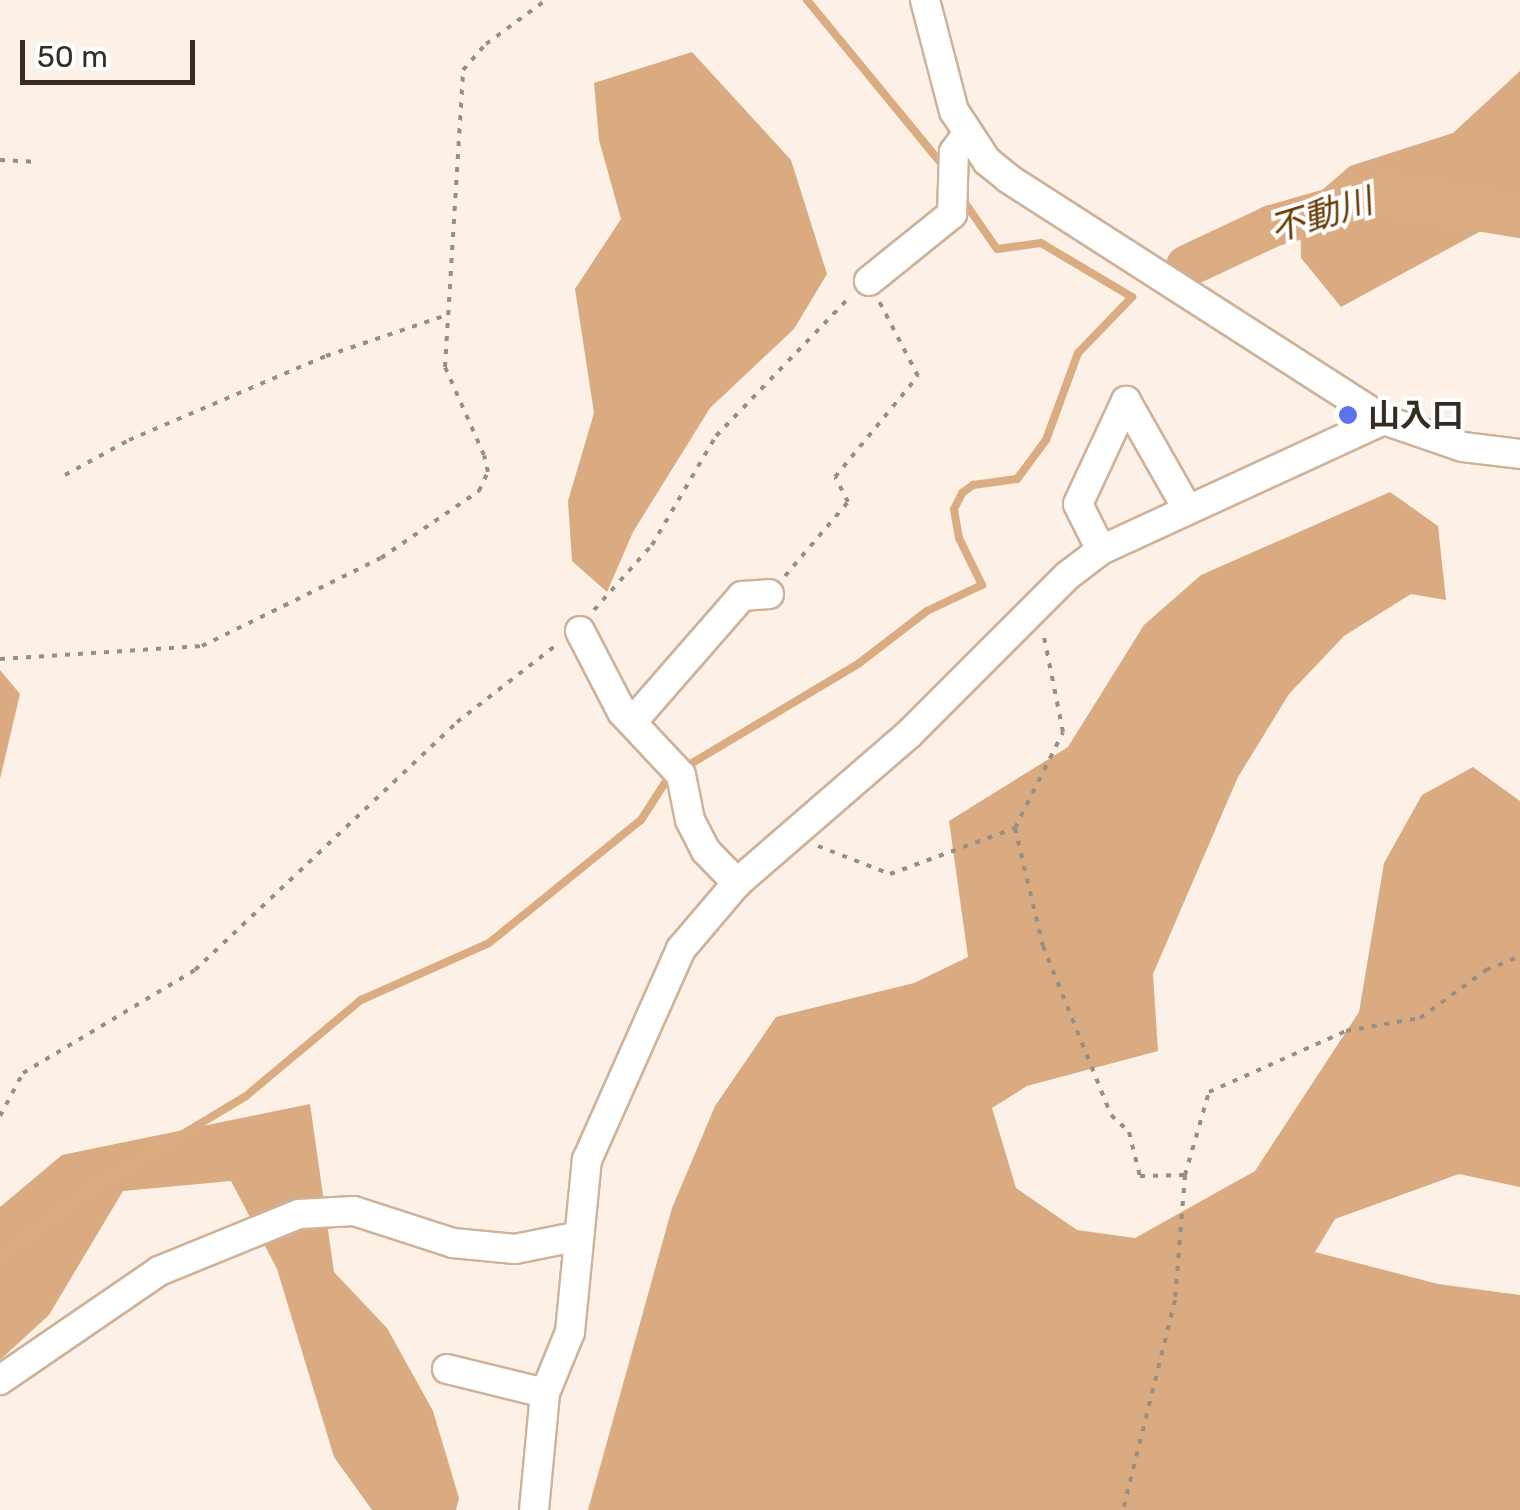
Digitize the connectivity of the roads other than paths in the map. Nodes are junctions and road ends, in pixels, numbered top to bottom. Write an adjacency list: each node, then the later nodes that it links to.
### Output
1 (924, 0): 2 (street)
2 (967, 134): 3 (street); 4 (street)
3 (869, 280)
4 (1384, 420): 5 (street); 6 (street)
5 (1520, 454)
6 (1188, 510): 7 (street); 7 (street)
7 (1101, 550): 11 (street)
8 (769, 594): 10 (street)
9 (580, 631): 10 (street)
10 (633, 721): 11 (street)
11 (737, 882): 12 (street)
12 (575, 1237): 14 (street); 15 (street)
13 (447, 1369): 15 (street)
14 (0, 1380)
15 (545, 1392): 16 (street)
16 (534, 1510)

